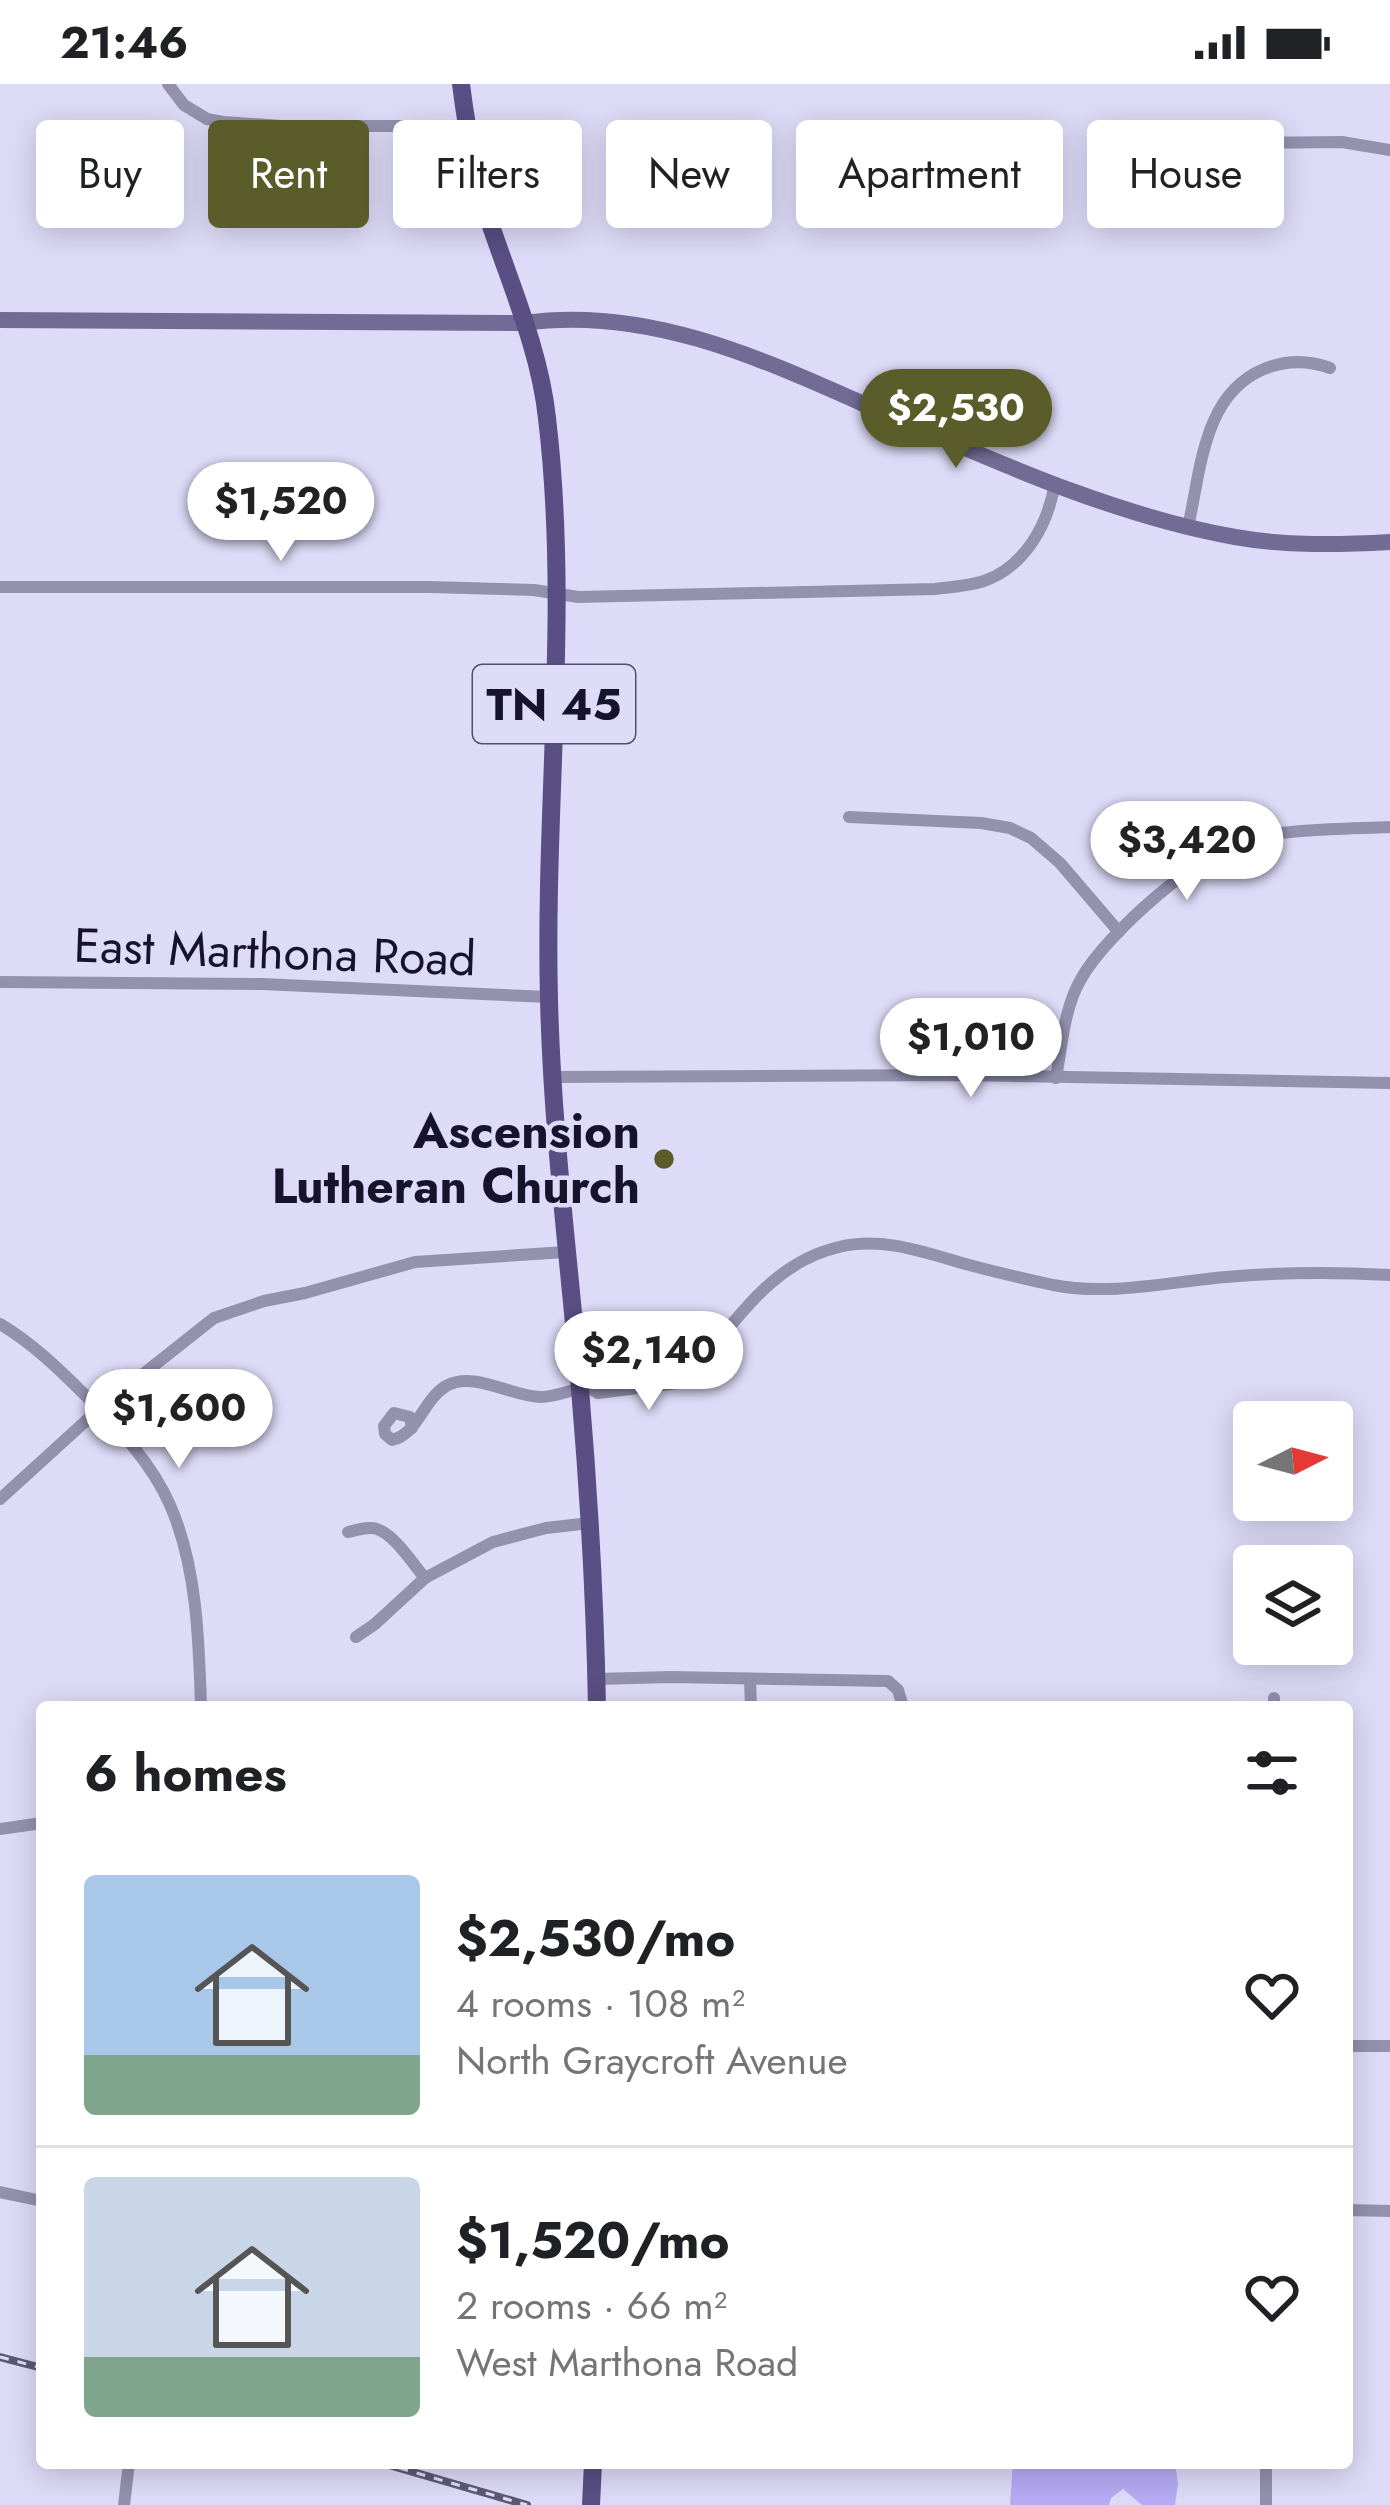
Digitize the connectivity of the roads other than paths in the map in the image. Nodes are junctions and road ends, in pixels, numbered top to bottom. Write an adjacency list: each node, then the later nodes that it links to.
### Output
1 (168, 84): 4 (street)
2 (461, 84): 3 (main road, TN 45)
3 (465, 120)
4 (393, 125)
5 (1284, 143): 6 (street)
6 (1390, 150)
7 (493, 228): 9 (main road, TN 45)
8 (0, 320): 9 (street)
9 (524, 323): 11 (street); 15 (main road, TN 45)
10 (1330, 368): 12 (street)
11 (1055, 483): 12 (street); 15 (street)
12 (1188, 526): 13 (street)
13 (1390, 542)
14 (0, 587): 15 (street)
15 (556, 595): 20 (main road, TN 45)
16 (849, 817): 18 (street)
17 (1390, 827): 18 (street)
18 (1119, 932): 22 (street)
19 (0, 982): 20 (street, East Marthona Road)
20 (549, 997): 21 (main road, TN 45)
21 (552, 1077): 22 (street); 24 (main road, TN 45)
22 (1057, 1078): 23 (street)
23 (1390, 1083)
24 (566, 1252): 28 (main road, TN 45); 29 (street)
25 (1390, 1275): 27 (street)
26 (0, 1324): 29 (street)
27 (694, 1363): 28 (street); 28 (street)
28 (584, 1387): 30 (street); 32 (main road, TN 45)
29 (99, 1409): 31 (street); 38 (street)
30 (412, 1428)
31 (0, 1499)
32 (590, 1523): 34 (street); 36 (main road, TN 45)
33 (348, 1532): 34 (street)
34 (425, 1578): 35 (street)
35 (356, 1637)
36 (597, 1678): 37 (street); 39 (main road, TN 45)
37 (750, 1679): 40 (street); 41 (street)
38 (201, 1701)
39 (597, 1701)
40 (751, 1701)
41 (901, 1701)
42 (36, 1823): 43 (street)
43 (0, 1829)
44 (1353, 2046): 45 (street)
45 (1390, 2046)
46 (0, 2192): 47 (street)
47 (36, 2200)
48 (1353, 2210): 49 (street)
49 (1390, 2211)
50 (128, 2469): 53 (street)
51 (592, 2469): 54 (main road)
52 (1266, 2469): 55 (street)
53 (124, 2505)
54 (591, 2505)
55 (1266, 2505)

